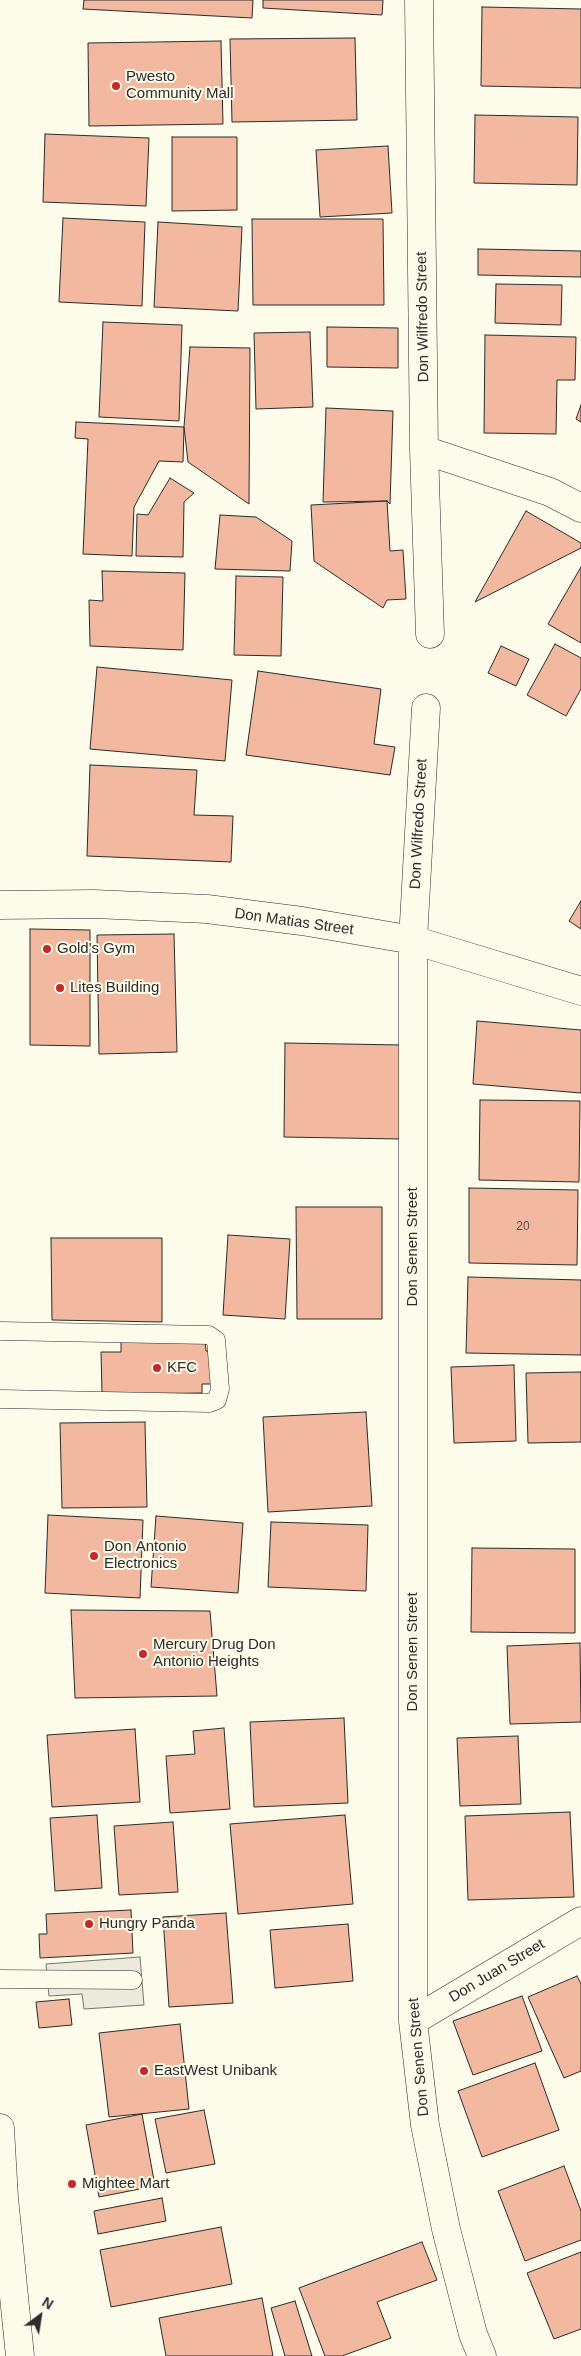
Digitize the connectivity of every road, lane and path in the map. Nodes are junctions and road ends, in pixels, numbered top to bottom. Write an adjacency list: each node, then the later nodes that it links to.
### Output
1 (419, 0): 2 (street, Don Wilfredo Street)
2 (424, 450): 3 (street); 4 (street, Don Wilfredo Street)
3 (581, 508)
4 (430, 634)
5 (426, 708): 7 (street, Don Wilfredo Street)
6 (0, 905): 7 (street, Don Matias Street)
7 (413, 940): 8 (street, Don Matias Street); 14 (street, Don Senen Street)
8 (581, 991)
9 (0, 1331): 10 (lane)
10 (0, 1399)
11 (581, 1922): 14 (street, Don Juan Street)
12 (0, 1979): 13 (lane)
13 (133, 1980)
14 (412, 2021): 17 (street, Don Senen Street)
15 (0, 2128): 16 (street)
16 (20, 2356)
17 (482, 2356)

